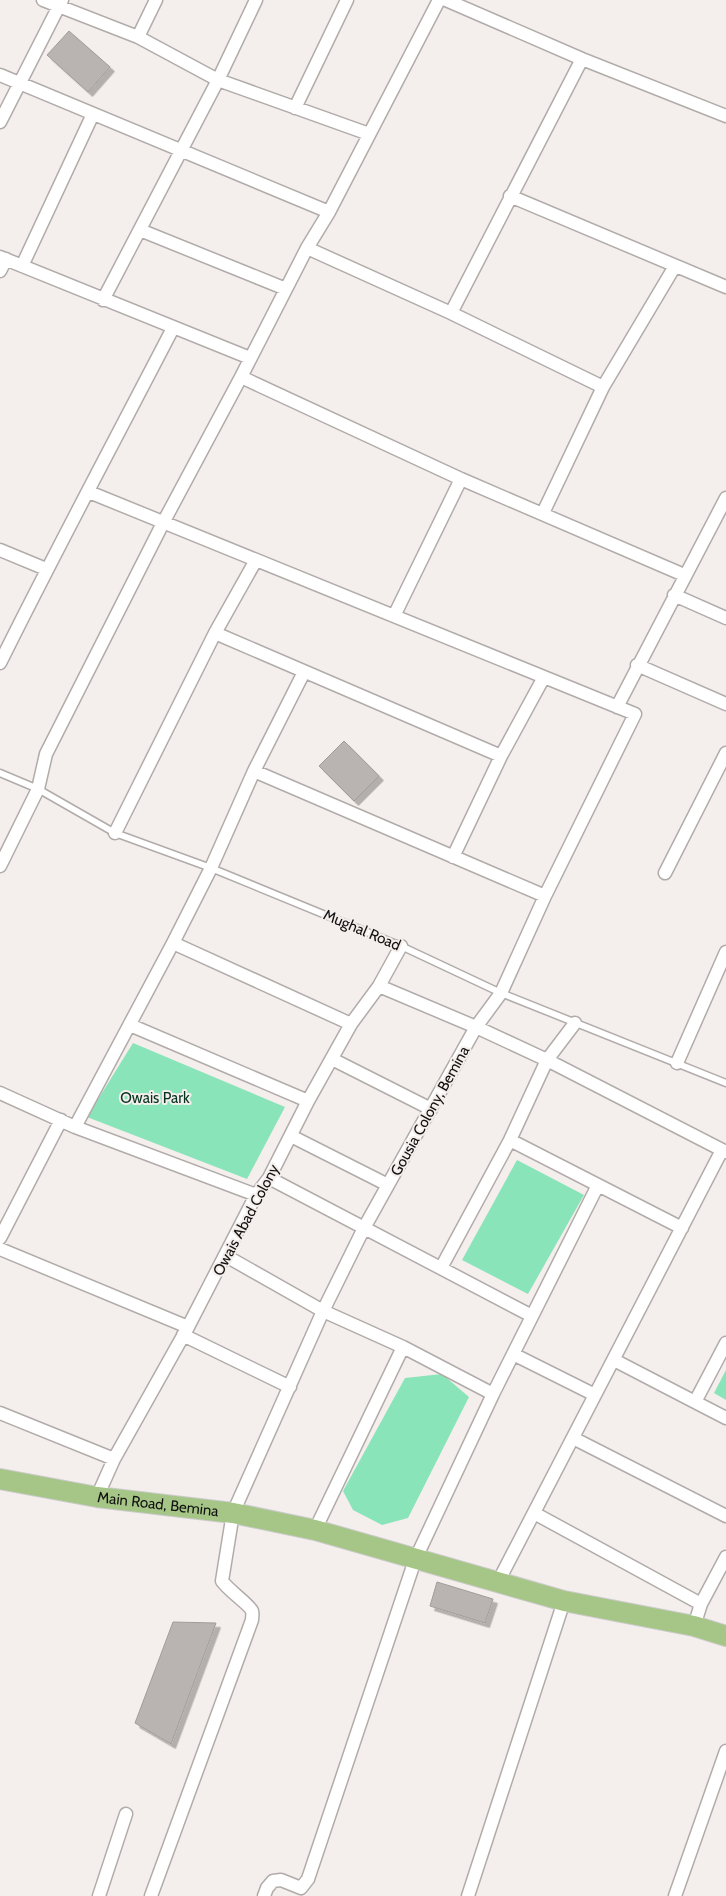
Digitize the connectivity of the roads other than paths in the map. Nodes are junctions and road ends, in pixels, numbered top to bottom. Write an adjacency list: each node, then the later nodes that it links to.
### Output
1 (43, 0): 7 (street)
2 (156, 0): 8 (street)
3 (256, 0): 11 (street)
4 (347, 0): 13 (street)
5 (439, 0): 17 (street)
6 (446, 0): 9 (street)
7 (60, 3): 8 (street); 12 (street)
8 (138, 37): 11 (street)
9 (582, 59): 15 (street); 19 (street)
10 (0, 75): 12 (street)
11 (218, 80): 13 (street); 18 (street)
12 (18, 82): 14 (street); 16 (street)
13 (295, 108): 17 (street)
14 (93, 114): 18 (street); 24 (street)
15 (726, 116)
16 (0, 122)
17 (369, 134): 20 (street)
18 (181, 150): 20 (street); 21 (street)
19 (510, 196): 25 (street); 29 (street)
20 (329, 212): 22 (street)
21 (140, 230): 27 (street); 28 (street)
22 (307, 248): 27 (street); 29 (street)
23 (2, 262): 24 (street)
24 (22, 266): 28 (street)
25 (675, 266): 26 (street); 33 (street)
26 (726, 287)
27 (286, 289): 31 (street)
28 (104, 300): 30 (street)
29 (451, 313): 33 (street)
30 (172, 328): 31 (street); 35 (street)
31 (250, 358): 32 (street)
32 (241, 377): 34 (street); 38 (street)
33 (603, 387): 37 (street)
34 (461, 479): 37 (street); 44 (street)
35 (89, 492): 38 (street); 41 (street)
36 (725, 500): 42 (street)
37 (542, 513): 42 (street)
38 (163, 523): 40 (street); 57 (street)
39 (0, 550): 41 (street)
40 (256, 560): 44 (street); 46 (street)
41 (46, 569): 47 (street)
42 (684, 575): 43 (street)
43 (674, 595): 45 (street); 48 (street)
44 (394, 616): 50 (street)
45 (726, 618)
46 (215, 633): 49 (street); 58 (street)
47 (0, 663)
48 (637, 665): 51 (street); 52 (street)
49 (304, 672): 54 (street); 55 (street)
50 (544, 677): 52 (street); 54 (street)
51 (726, 704)
52 (617, 707): 63 (street, Gousia Colony, Bemina)
53 (726, 753): 62 (street)
54 (501, 756): 59 (street)
55 (254, 772): 59 (street); 61 (street)
56 (0, 773): 57 (lane, Mughal Road)
57 (38, 789): 58 (lane, Mughal Road); 60 (street)
58 (115, 833): 61 (lane, Mughal Road)
59 (454, 857): 63 (street)
60 (0, 866)
61 (211, 868): 64 (street); 65 (lane, Mughal Road)
62 (665, 873)
63 (545, 896): 68 (street, Gousia Colony, Bemina)
64 (173, 943): 70 (street); 71 (street)
65 (401, 946): 67 (street, Owais Abad Colony); 68 (lane, Mughal Road)
66 (724, 961): 75 (street)
67 (379, 986): 70 (street, Owais Abad Colony); 72 (street)
68 (501, 993): 69 (lane, Mughal Road); 72 (street, Gousia Colony, Bemina)
69 (574, 1023): 74 (street); 75 (lane, Mughal Road)
70 (352, 1024): 73 (street, Owais Abad Colony)
71 (130, 1025): 78 (street); 81 (street)
72 (476, 1027): 74 (street); 79 (street, Gousia Colony, Bemina)
73 (332, 1059): 78 (street, Owais Abad Colony); 79 (street)
74 (546, 1060): 83 (street); 84 (street)
75 (678, 1064): 76 (lane, Mughal Road)
76 (726, 1083)
77 (0, 1093): 80 (street)
78 (308, 1101): 82 (street, Owais Abad Colony)
79 (431, 1109): 87 (street, Gousia Colony, Bemina)
80 (61, 1120): 81 (street); 91 (street)
81 (76, 1127): 88 (street)
82 (291, 1136): 85 (street, Owais Abad Colony); 87 (street)
83 (510, 1140): 86 (street); 94 (street)
84 (724, 1151): 90 (street)
85 (269, 1178): 88 (street, Owais Abad Colony); 89 (street)
86 (598, 1185): 90 (street); 96 (street)
87 (388, 1186): 89 (street, Gousia Colony, Bemina)
88 (256, 1195): 93 (street, Owais Abad Colony)
89 (364, 1228): 94 (street); 95 (street, Gousia Colony, Bemina)
90 (682, 1228): 101 (street)
91 (0, 1238)
92 (0, 1249): 97 (street)
93 (226, 1256): 95 (street); 97 (street, Owais Abad Colony)
94 (441, 1268): 96 (street)
95 (323, 1311): 99 (street); 102 (street, Gousia Colony, Bemina)
96 (532, 1316): 100 (street)
97 (186, 1331): 102 (street); 109 (street, Owais Abad Colony)
98 (726, 1342): 105 (street)
99 (403, 1348): 103 (street); 115 (street)
100 (513, 1354): 103 (street); 104 (street)
101 (614, 1360): 104 (street); 105 (street)
102 (290, 1387): 112 (street, Gousia Colony, Bemina)
103 (493, 1394): 117 (street)
104 (595, 1395): 108 (street)
105 (695, 1402): 107 (street)
106 (0, 1413): 109 (street)
107 (726, 1418)
108 (573, 1438): 113 (street); 114 (street)
109 (114, 1459): 111 (street, Owais Abad Colony)
110 (0, 1479): 111 (main road, Main Road, Bemina)
111 (97, 1497): 112 (main road, Main Road, Bemina)
112 (233, 1513): 115 (main road, Main Road, Bemina); 126 (street, Gousia Colony, Bemina)
113 (534, 1513): 118 (street); 120 (street)
114 (726, 1516)
115 (315, 1530): 117 (main road, Main Road, Bemina)
116 (726, 1557): 120 (street)
117 (415, 1560): 118 (main road, Main Road, Bemina); 127 (street)
118 (498, 1582): 119 (main road, Main Road, Bemina)
119 (564, 1601): 121 (main road, Main Road, Bemina); 128 (street)
120 (701, 1604): 121 (street)
121 (694, 1626): 122 (main road, Main Road, Bemina)
122 (726, 1636)
123 (726, 1751): 129 (street)
124 (126, 1814): 125 (street)
125 (99, 1896)
126 (151, 1896)
127 (264, 1896)
128 (468, 1896)
129 (675, 1896)

